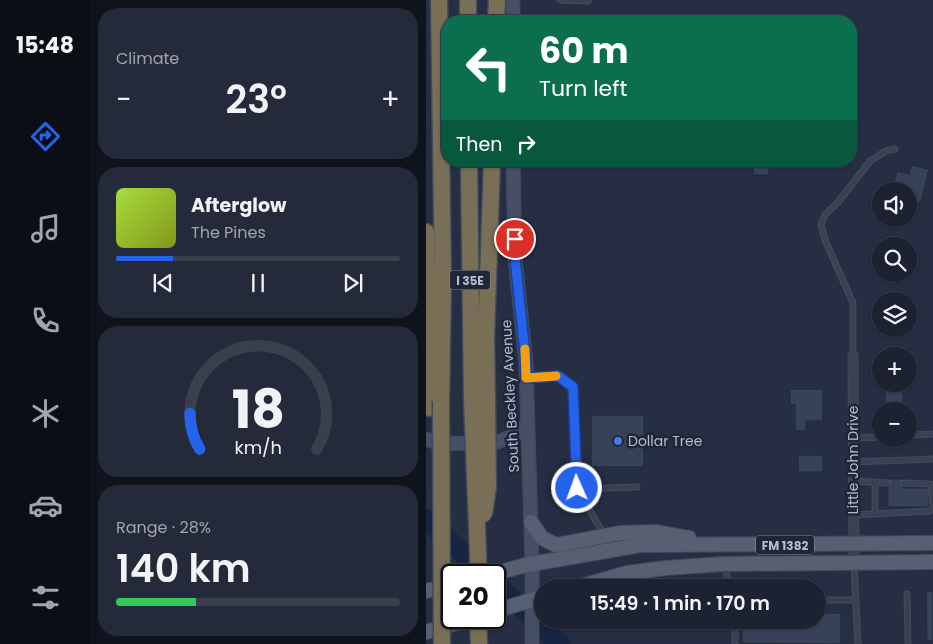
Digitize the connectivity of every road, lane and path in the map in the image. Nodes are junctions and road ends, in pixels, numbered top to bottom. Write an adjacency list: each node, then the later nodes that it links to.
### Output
1 (439, 0): 10 (highway, I 35E)
2 (468, 0): 7 (highway)
3 (496, 0): 8 (highway)
4 (513, 0): 9 (main road)
5 (560, 0): 6 (lane)
6 (588, 1)
7 (468, 15)
8 (496, 15)
9 (513, 15)
10 (441, 141)
11 (895, 149): 17 (lane)
12 (441, 167): 20 (highway, I 35E)
13 (469, 167): 19 (highway, I 35E)
14 (492, 167): 19 (highway)
15 (513, 167): 18 (main road, South Beckley Avenue)
16 (426, 232): 20 (highway)
17 (853, 356): 25 (street, Little John Drive)
18 (526, 378): 21 (main road, South Beckley Avenue); 34 (lane)
19 (479, 400): 44 (highway, bridge)
20 (436, 405): 63 (highway, bridge)
21 (527, 424): 26 (main road); 37 (main road, South Beckley Avenue)
22 (933, 434): 23 (lane)
23 (917, 435)
24 (872, 437): 25 (lane)
25 (853, 438): 28 (street, Little John Drive)
26 (426, 439)
27 (933, 459): 28 (lane)
28 (853, 462): 29 (street, Little John Drive)
29 (853, 481): 30 (lane); 36 (street, Little John Drive)
30 (875, 482): 31 (lane); 35 (lane)
31 (888, 482)
32 (903, 483): 35 (lane)
33 (637, 487): 34 (lane)
34 (577, 488): 38 (lane)
35 (875, 513): 36 (lane)
36 (853, 515): 41 (street, Little John Drive)
37 (531, 522): 38 (main road); 46 (main road, South Beckley Avenue)
38 (605, 536): 40 (main road)
39 (933, 543): 41 (main road, FM 1382)
40 (717, 544): 41 (main road, FM 1382); 46 (main road, FM 1382)
41 (853, 544): 43 (street, Little John Drive)
42 (933, 562): 43 (main road, FM 1382)
43 (854, 563): 45 (main road, FM 1382); 56 (lane)
44 (478, 564)
45 (724, 564): 48 (main road, FM 1382); 49 (lane)
46 (529, 565): 47 (main road, FM 1382); 50 (main road, South Beckley Avenue)
47 (506, 571)
48 (606, 579)
49 (728, 579)
50 (534, 583)
51 (441, 587): 52 (main road)
52 (426, 591)
53 (907, 594): 68 (lane)
54 (534, 599): 57 (main road)
55 (826, 600): 56 (lane)
56 (855, 600): 67 (lane)
57 (506, 608)
58 (441, 628): 62 (main road)
59 (478, 629): 64 (highway)
60 (534, 629): 65 (main road, South Beckley Avenue)
61 (735, 629): 66 (lane)
62 (426, 632)
63 (442, 644)
64 (478, 644)
65 (532, 644)
66 (735, 644)
67 (858, 644)
68 (908, 644)

